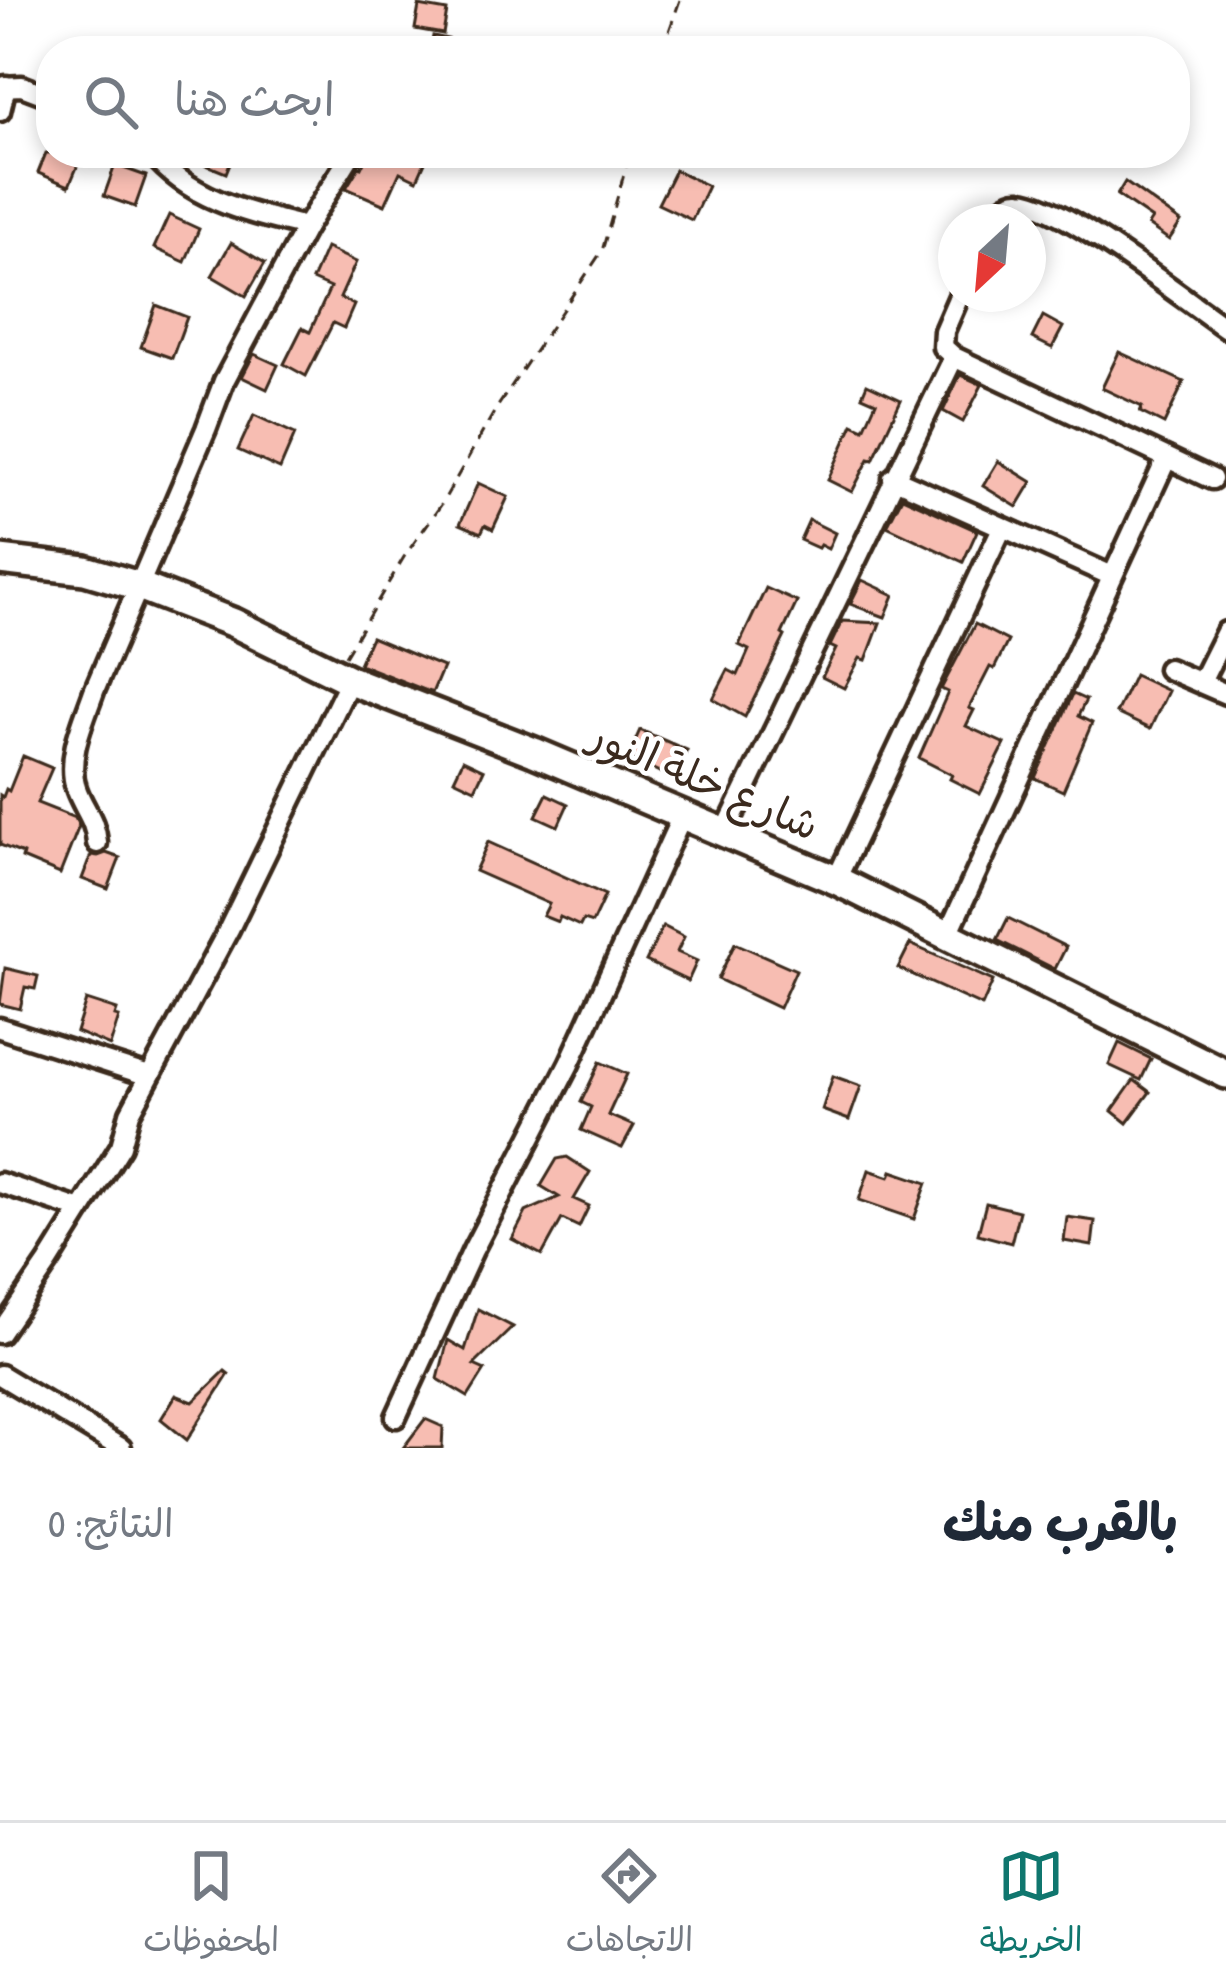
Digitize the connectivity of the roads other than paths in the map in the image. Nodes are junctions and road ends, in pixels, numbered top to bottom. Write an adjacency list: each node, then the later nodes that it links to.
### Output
1 (3, 87): 2 (street); 3 (street)
2 (36, 92)
3 (0, 110)
4 (167, 168): 7 (street)
5 (343, 168): 7 (street)
6 (1046, 210): 9 (street)
7 (306, 227): 17 (street)
8 (952, 312): 10 (street)
9 (1226, 328)
10 (954, 357): 11 (street); 12 (street)
11 (1167, 458): 13 (street); 16 (street)
12 (893, 478): 14 (street); 24 (street)
13 (1212, 479)
14 (1002, 528): 16 (street); 26 (street)
15 (0, 560): 17 (street, شارع خلة النور)
16 (1112, 576): 27 (street)
17 (139, 586): 20 (street, شارع خلة النور); 25 (street)
18 (1226, 632): 21 (street)
19 (1168, 669): 21 (street)
20 (343, 677): 23 (street, شارع خلة النور); 30 (street)
21 (1201, 682): 22 (street)
22 (1226, 694)
23 (683, 814): 24 (street, شارع خلة النور); 35 (street)
24 (725, 832): 26 (street, شارع خلة النور)
25 (97, 843)
26 (836, 880): 27 (street, شارع خلة النور)
27 (948, 934): 29 (street, شارع خلة النور)
28 (0, 1028): 30 (street)
29 (1226, 1074)
30 (149, 1076): 32 (street)
31 (0, 1183): 32 (street)
32 (81, 1210): 33 (street)
33 (0, 1333)
34 (0, 1375): 36 (street)
35 (396, 1417)
36 (121, 1448)

